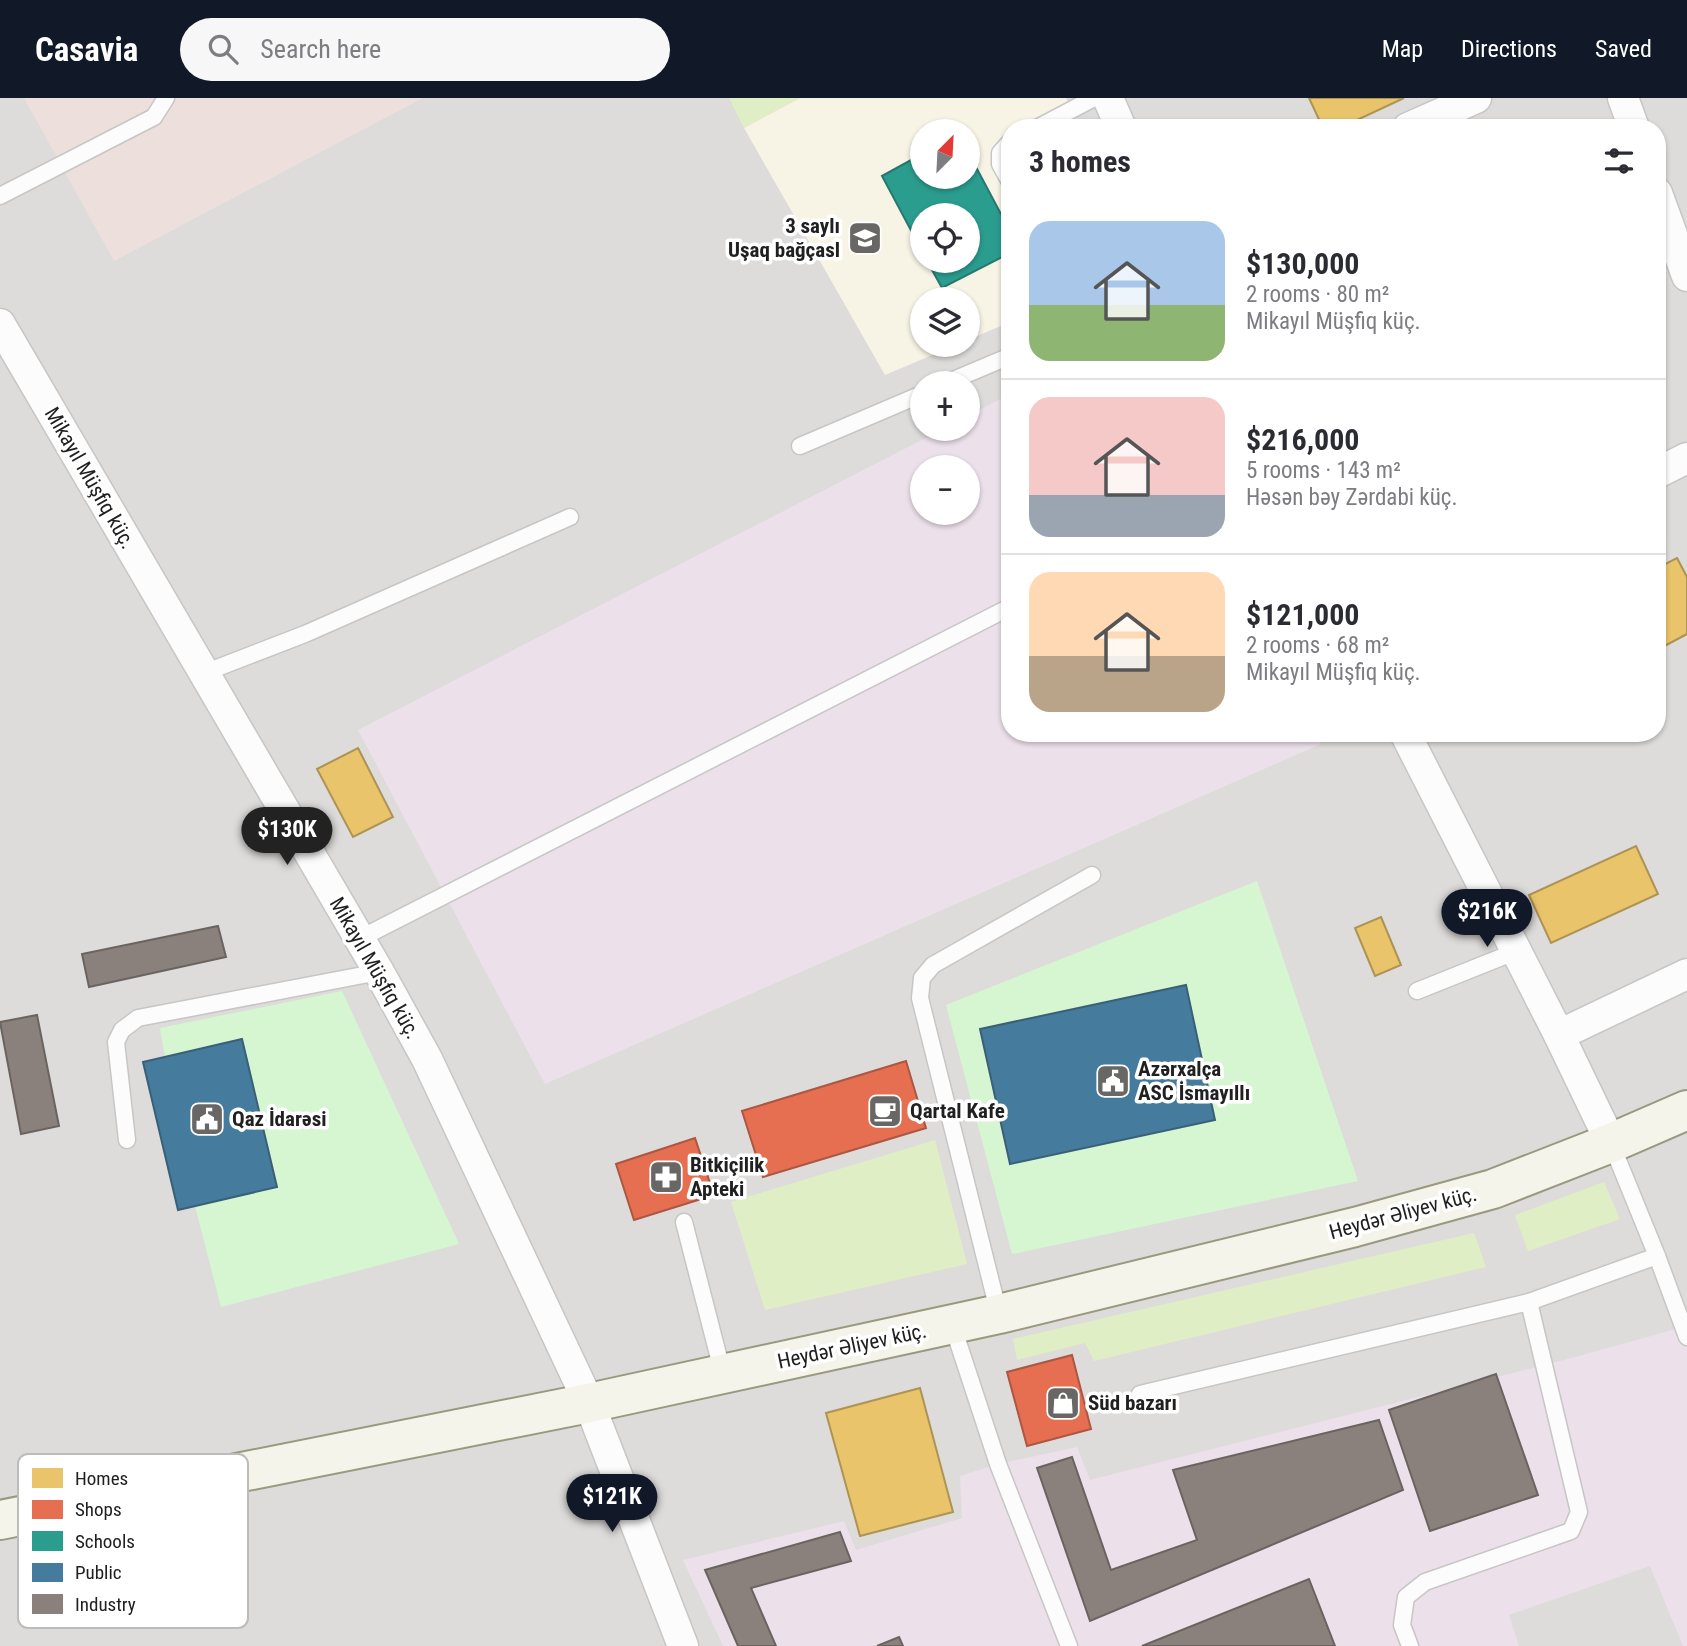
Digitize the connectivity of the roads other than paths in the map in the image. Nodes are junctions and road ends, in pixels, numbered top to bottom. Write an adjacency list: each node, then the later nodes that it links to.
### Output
1 (166, 98): 10 (lane)
2 (1094, 98): 6 (lane)
3 (1108, 98): 7 (street)
4 (1476, 98): 8 (street)
5 (1623, 98): 9 (street)
6 (1054, 119)
7 (1118, 119)
8 (1428, 119)
9 (1631, 119)
10 (0, 196)
11 (1666, 218): 12 (street)
12 (1687, 276)
13 (0, 324): 22 (street, Mikayıl Müşfiq küç.)
14 (1001, 360): 15 (lane)
15 (974, 371)
16 (910, 399): 17 (lane)
17 (800, 446)
18 (1687, 458): 19 (street)
19 (1666, 468)
20 (570, 517): 22 (lane)
21 (1001, 612): 25 (lane)
22 (204, 673): 25 (street, Mikayıl Müşfiq küç.)
23 (1410, 742): 26 (street)
24 (1092, 875): 37 (lane)
25 (359, 939): 27 (street, Mikayıl Müşfiq küç.)
26 (1517, 951): 29 (lane); 30 (street)
27 (379, 972): 32 (lane); 42 (street, Mikayıl Müşfiq küç.)
28 (1687, 974): 30 (street)
29 (1418, 991)
30 (1559, 1035): 33 (street)
31 (1687, 1110): 33 (main road, Heydər Əliyev küç.)
32 (127, 1140)
33 (1611, 1143): 35 (lane); 37 (main road, Heydər Əliyev küç.)
34 (684, 1222): 40 (lane)
35 (1657, 1256): 36 (lane); 39 (lane)
36 (1530, 1302): 41 (lane); 48 (lane)
37 (999, 1314): 38 (main road, Heydər Əliyev küç.)
38 (952, 1324): 40 (main road, Heydər Əliyev küç.); 47 (lane)
39 (1687, 1337)
40 (723, 1374): 42 (main road, Heydər Əliyev küç.)
41 (1140, 1394)
42 (589, 1403): 43 (main road, Heydər Əliyev küç.); 46 (street, Mikayıl Müşfiq küç.)
43 (248, 1471)
44 (18, 1516): 45 (main road, Heydər Əliyev küç.)
45 (0, 1520)
46 (683, 1646)
47 (1069, 1646)
48 (1410, 1646)

